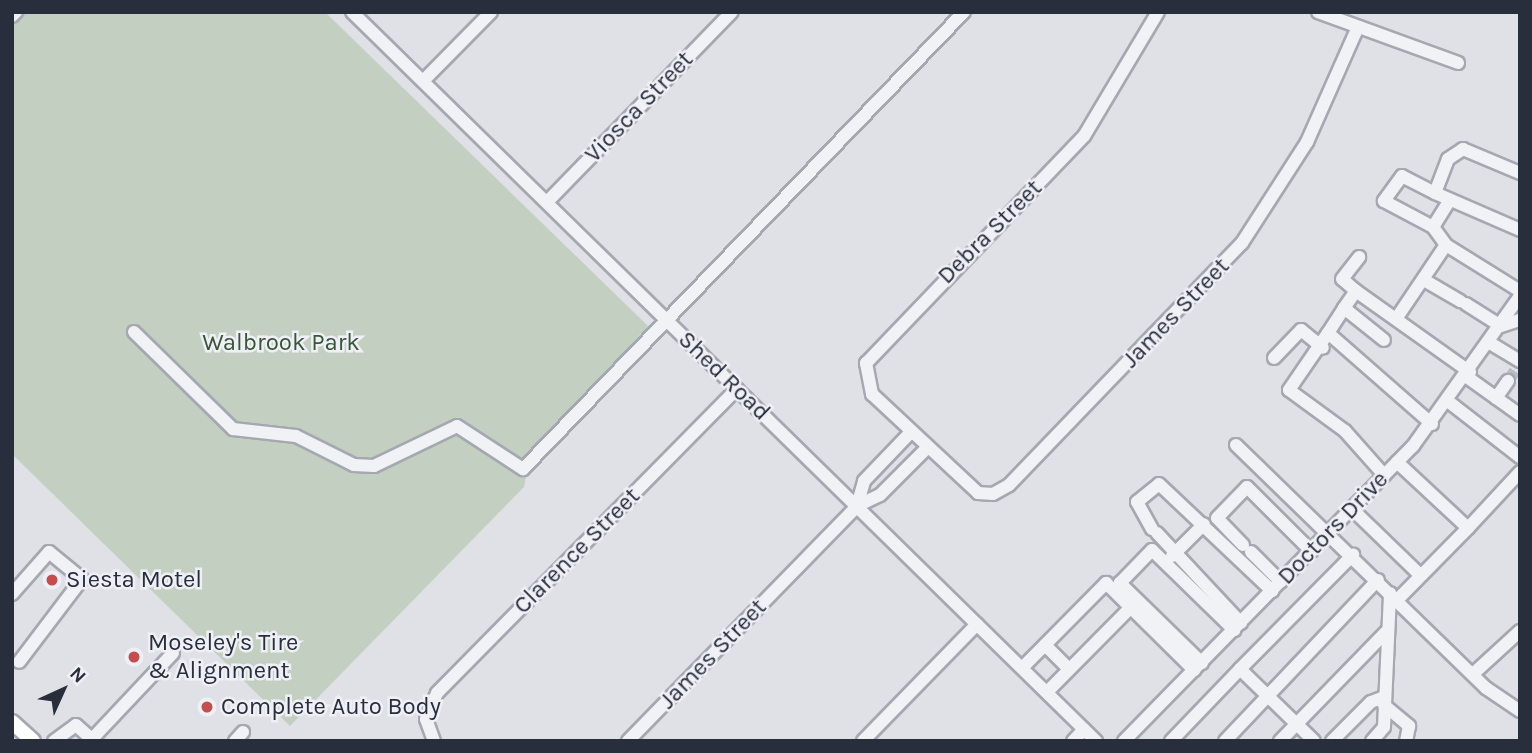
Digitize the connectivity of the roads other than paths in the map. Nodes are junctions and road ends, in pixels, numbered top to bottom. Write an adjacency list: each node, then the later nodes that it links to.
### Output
1 (16, 12): 8 (street)
2 (352, 12): 11 (street, Shed Road)
3 (491, 12): 11 (street)
4 (732, 12): 15 (street, Viosca Street)
5 (964, 12): 25 (street)
6 (1158, 12): 42 (street, Debra Street)
7 (1318, 12): 9 (street)
8 (12, 16)
9 (1357, 27): 10 (street); 42 (street, James Street)
10 (1458, 63)
11 (423, 81): 15 (street, Shed Road)
12 (1520, 173): 13 (street)
13 (1435, 193): 14 (street); 16 (street)
14 (1450, 200): 16 (street); 17 (street)
15 (547, 202): 25 (street, Shed Road)
16 (1433, 227): 18 (street)
17 (1520, 230)
18 (1446, 246): 20 (street); 22 (street)
19 (1359, 257): 21 (street)
20 (1424, 280): 24 (street); 27 (street)
21 (1356, 291): 23 (street); 24 (street)
22 (1520, 293): 27 (street, Doctors Drive)
23 (1344, 308): 29 (street); 30 (street)
24 (1396, 319): 35 (street)
25 (667, 320): 28 (street); 37 (street, Shed Road)
26 (1520, 320): 27 (street)
27 (1501, 326): 31 (street, Doctors Drive)
28 (134, 332)
29 (1328, 333): 32 (street); 41 (street)
30 (1384, 340)
31 (1490, 343): 34 (street); 35 (street, Doctors Drive)
32 (1323, 348): 33 (street); 48 (street)
33 (1274, 358)
34 (1519, 364)
35 (1469, 374): 38 (street); 39 (street, Doctors Drive)
36 (1508, 381): 38 (street)
37 (737, 389): 50 (street, Shed Road); 87 (street, Clarence Street)
38 (1496, 398): 40 (street)
39 (1449, 402): 41 (street, Doctors Drive); 44 (street)
40 (1520, 415)
41 (1432, 424): 45 (street, Doctors Drive)
42 (919, 440): 50 (street, James Street); 50 (street, James Street)
43 (1236, 445): 46 (street)
44 (1520, 457)
45 (1397, 462): 48 (street, Doctors Drive); 53 (street)
46 (1263, 471): 49 (street); 54 (street)
47 (1520, 472): 53 (street)
48 (1384, 475): 51 (street, Doctors Drive)
49 (1247, 487): 52 (street); 55 (street)
50 (857, 506): 64 (street, Shed Road); 88 (street, James Street)
51 (1352, 509): 54 (street, Doctors Drive); 58 (street)
52 (1209, 523): 57 (street); 57 (street); 60 (street); 60 (street)
53 (1468, 528): 58 (street)
54 (1330, 531): 55 (street, Doctors Drive); 56 (street)
55 (1311, 551): 60 (street, Doctors Drive)
56 (1353, 555): 59 (street); 74 (street)
57 (1172, 556): 65 (street)
58 (1420, 575): 62 (street)
59 (1378, 580): 62 (street); 77 (street)
60 (1277, 586): 65 (street, Doctors Drive)
61 (12, 594): 70 (street)
62 (1394, 596): 67 (street); 75 (street)
63 (1131, 607): 68 (street); 71 (street); 73 (street)
64 (977, 624): 72 (street, Shed Road); 89 (street)
65 (1238, 626): 71 (street, Doctors Drive); 71 (street)
66 (1520, 631): 75 (street)
67 (1386, 632): 78 (street); 81 (street)
68 (1045, 645): 72 (street); 73 (street)
69 (173, 653): 84 (street)
70 (19, 662)
71 (1198, 667): 83 (street, Doctors Drive)
72 (1022, 668): 76 (street, Shed Road)
73 (1069, 669): 76 (street)
74 (1240, 669): 77 (street); 92 (street)
75 (1473, 674): 79 (street)
76 (1047, 692): 82 (street, Shed Road)
77 (1269, 696): 81 (street); 93 (street)
78 (1384, 701): 96 (street); 97 (street); 98 (street)
79 (1520, 711)
80 (12, 722): 85 (main road)
81 (1297, 723): 94 (street); 95 (street)
82 (1084, 729): 90 (street); 91 (street, Shed Road)
83 (1130, 739)
84 (93, 740): 86 (street)
85 (33, 741)
86 (54, 741)
87 (433, 741)
88 (628, 741)
89 (863, 741)
90 (1073, 741)
91 (1096, 741)
92 (1171, 741)
93 (1225, 741)
94 (1280, 741)
95 (1314, 741)
96 (1332, 741)
97 (1373, 741)
98 (1406, 741)

